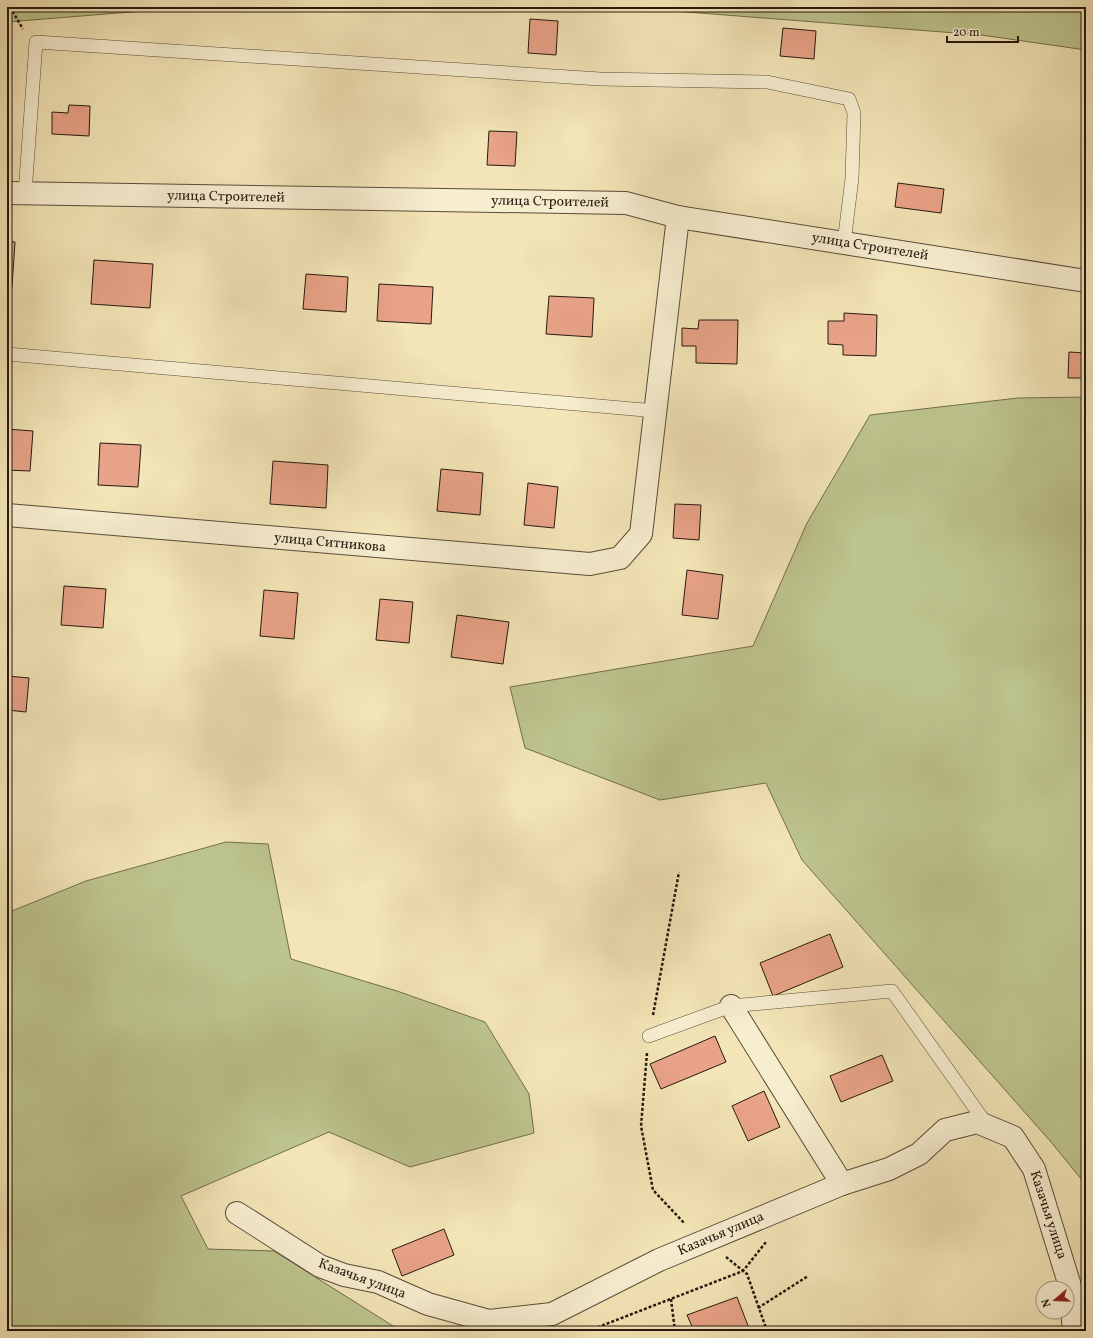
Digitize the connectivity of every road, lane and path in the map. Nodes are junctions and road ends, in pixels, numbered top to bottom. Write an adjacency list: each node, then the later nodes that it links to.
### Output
1 (16, 193): 2 (street, улица Строителей); 3 (lane)
2 (678, 216): 3 (street, улица Строителей); 6 (street)
3 (844, 243): 4 (street, улица Строителей)
4 (1086, 281)
5 (7, 354): 6 (lane)
6 (656, 410): 7 (street, улица Ситникова)
7 (7, 516)
8 (679, 872): 10 (path)
9 (731, 1006): 10 (lane); 11 (lane); 12 (street)
10 (649, 1036): 15 (path)
11 (988, 1127): 12 (street, Казачья улица); 24 (street, Казачья улица)
12 (842, 1184): 14 (street, Казачья улица)
13 (236, 1213): 15 (street, Казачья улица)
14 (764, 1216): 15 (street, Казачья улица); 17 (path)
15 (702, 1242)
16 (722, 1254): 17 (path)
17 (743, 1271): 19 (path); 20 (path)
18 (808, 1276): 20 (path)
19 (671, 1299): 21 (path); 22 (path)
20 (758, 1308): 23 (path)
21 (588, 1331)
22 (675, 1331)
23 (767, 1331)
24 (1074, 1331)

